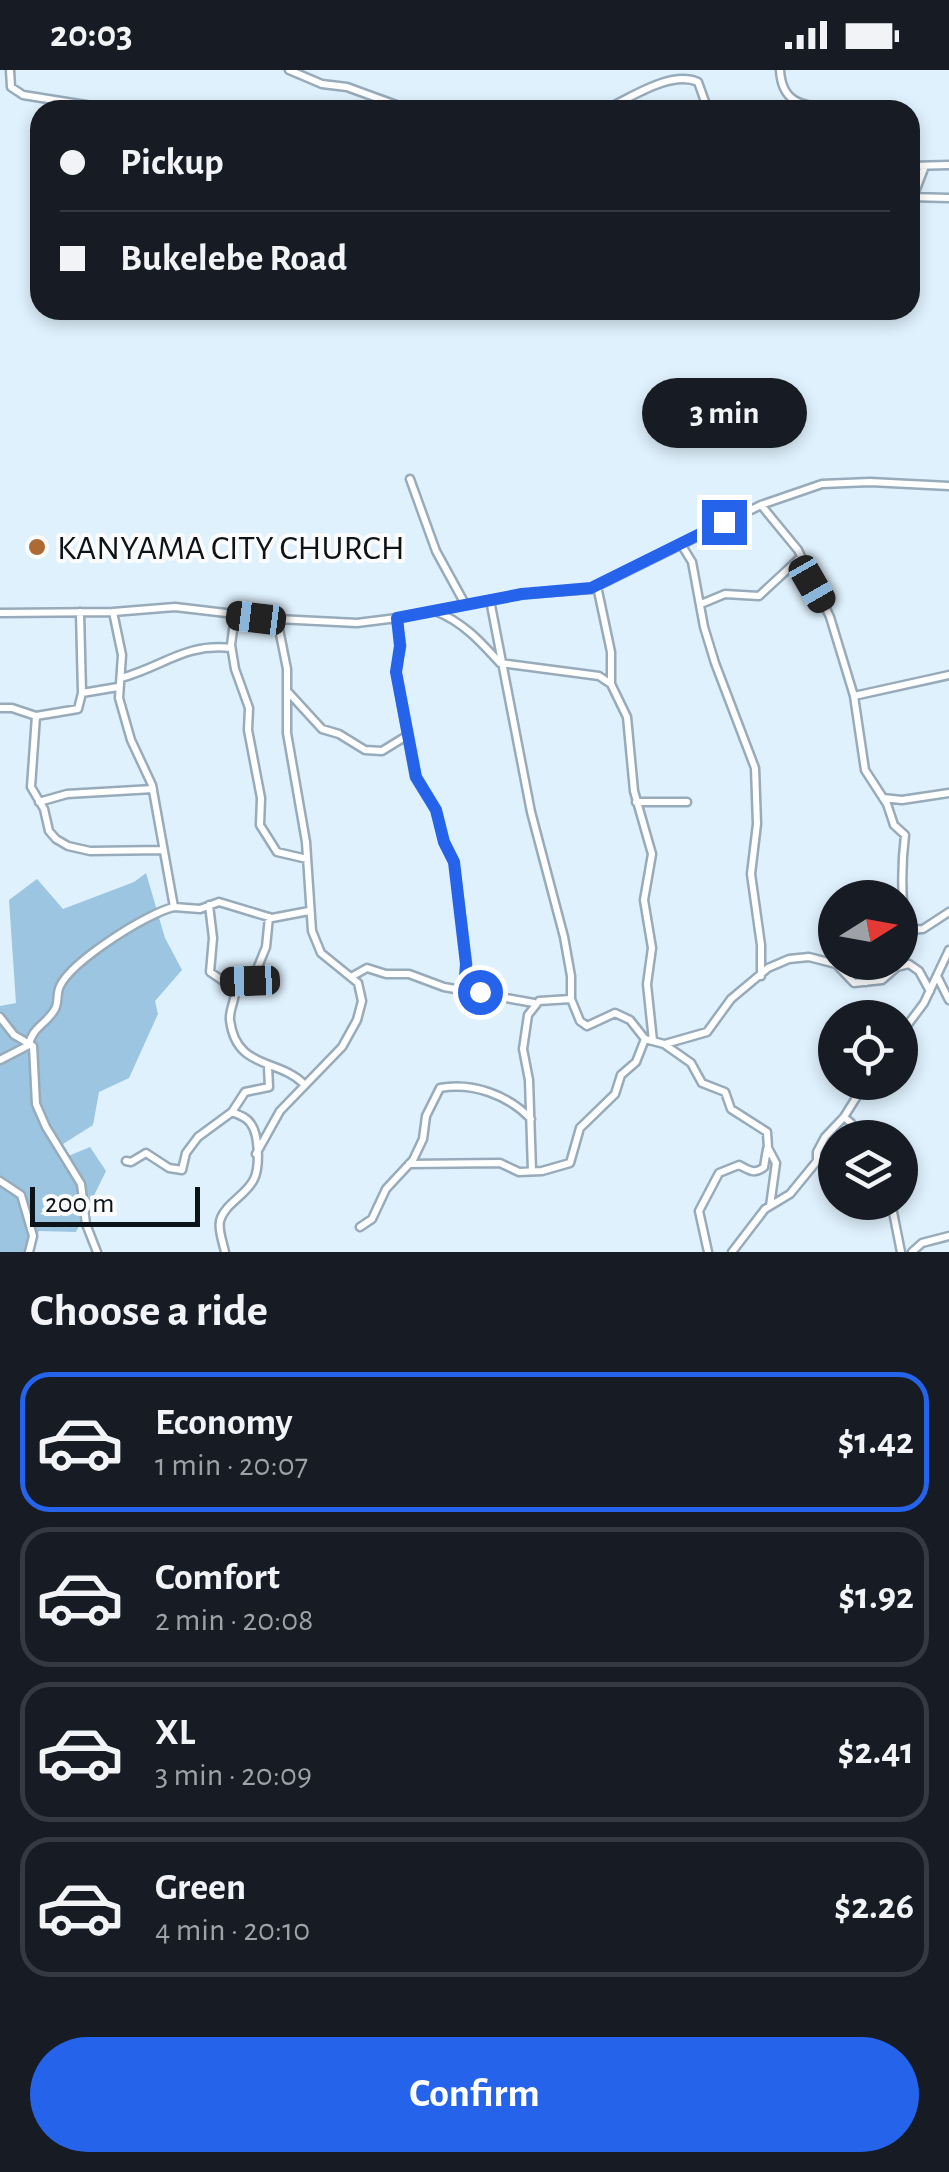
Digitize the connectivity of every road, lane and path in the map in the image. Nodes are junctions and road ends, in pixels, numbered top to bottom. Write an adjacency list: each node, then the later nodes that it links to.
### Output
1 (10, 70): 5 (street)
2 (289, 70): 6 (street)
3 (780, 70): 9 (street)
4 (689, 73): 7 (street); 8 (street)
5 (54, 100)
6 (382, 100)
7 (622, 100)
8 (705, 100)
9 (797, 100)
10 (949, 165): 12 (street)
11 (920, 166): 12 (street)
12 (926, 166): 13 (street)
13 (920, 179)
14 (920, 197): 15 (street)
15 (949, 198)
16 (410, 479): 23 (street)
17 (949, 486): 18 (street)
18 (761, 505): 19 (street); 20 (street)
19 (681, 544): 21 (street); 24 (street)
20 (801, 557): 24 (street); 40 (street)
21 (598, 586): 22 (street); 36 (street)
22 (490, 600): 23 (street); 33 (street)
23 (465, 604): 25 (street)
24 (700, 604): 62 (street)
25 (435, 611): 30 (street); 33 (street)
26 (0, 612): 27 (street)
27 (80, 612): 28 (street); 38 (street)
28 (113, 612): 29 (street); 35 (street)
29 (235, 615): 31 (street); 32 (street)
30 (397, 618): 31 (street); 43 (street)
31 (277, 620): 39 (street)
32 (231, 648): 35 (street); 51 (street)
33 (500, 663): 36 (street); 68 (street)
34 (949, 675): 40 (street)
35 (121, 678): 37 (street)
36 (611, 684): 48 (street)
37 (118, 687): 38 (street); 44 (street)
38 (82, 693): 42 (street)
39 (289, 693): 43 (street); 51 (street)
40 (854, 696): 46 (street)
41 (0, 708): 42 (street)
42 (36, 716): 47 (street)
43 (408, 735): 66 (street)
44 (153, 789): 47 (street); 50 (street)
45 (949, 793): 46 (street)
46 (883, 798): 52 (street)
47 (39, 802): 50 (street)
48 (636, 802): 49 (street); 73 (street)
49 (687, 802)
50 (162, 850): 54 (street)
51 (307, 859): 55 (street)
52 (902, 880)
53 (208, 905): 54 (street); 57 (street); 64 (street)
54 (174, 907): 74 (street)
55 (309, 911): 57 (street); 63 (street)
56 (949, 912): 58 (street); 59 (street)
57 (269, 917): 64 (street)
58 (949, 926)
59 (918, 929)
60 (949, 950): 61 (street)
61 (937, 975): 67 (street); 69 (street)
62 (761, 976): 65 (street); 75 (street)
63 (351, 977): 66 (street); 78 (street)
64 (226, 982): 77 (street)
65 (866, 982): 67 (street)
66 (464, 990): 70 (street)
67 (930, 991): 71 (street)
68 (570, 999): 70 (street); 73 (street)
69 (949, 1000)
70 (536, 1003): 82 (street)
71 (918, 1009)
72 (0, 1017): 74 (street)
73 (649, 1040): 75 (street); 88 (street)
74 (30, 1044): 76 (street); 95 (street)
75 (664, 1044): 84 (street)
76 (0, 1060)
77 (268, 1067): 78 (street); 80 (street)
78 (304, 1084): 85 (street)
79 (855, 1100): 81 (street)
80 (232, 1112): 85 (street); 86 (street)
81 (844, 1117): 83 (street); 90 (street)
82 (531, 1118): 87 (street); 88 (street)
83 (847, 1120)
84 (768, 1148): 90 (street); 97 (street)
85 (256, 1154): 96 (street)
86 (126, 1161)
87 (409, 1164): 88 (street); 92 (street)
88 (532, 1171)
89 (0, 1182): 94 (street)
90 (770, 1206): 98 (street)
91 (895, 1220): 99 (street)
92 (360, 1226)
93 (949, 1236): 100 (street)
94 (29, 1252)
95 (97, 1252)
96 (225, 1252)
97 (708, 1252)
98 (732, 1252)
99 (901, 1252)
100 (912, 1252)

